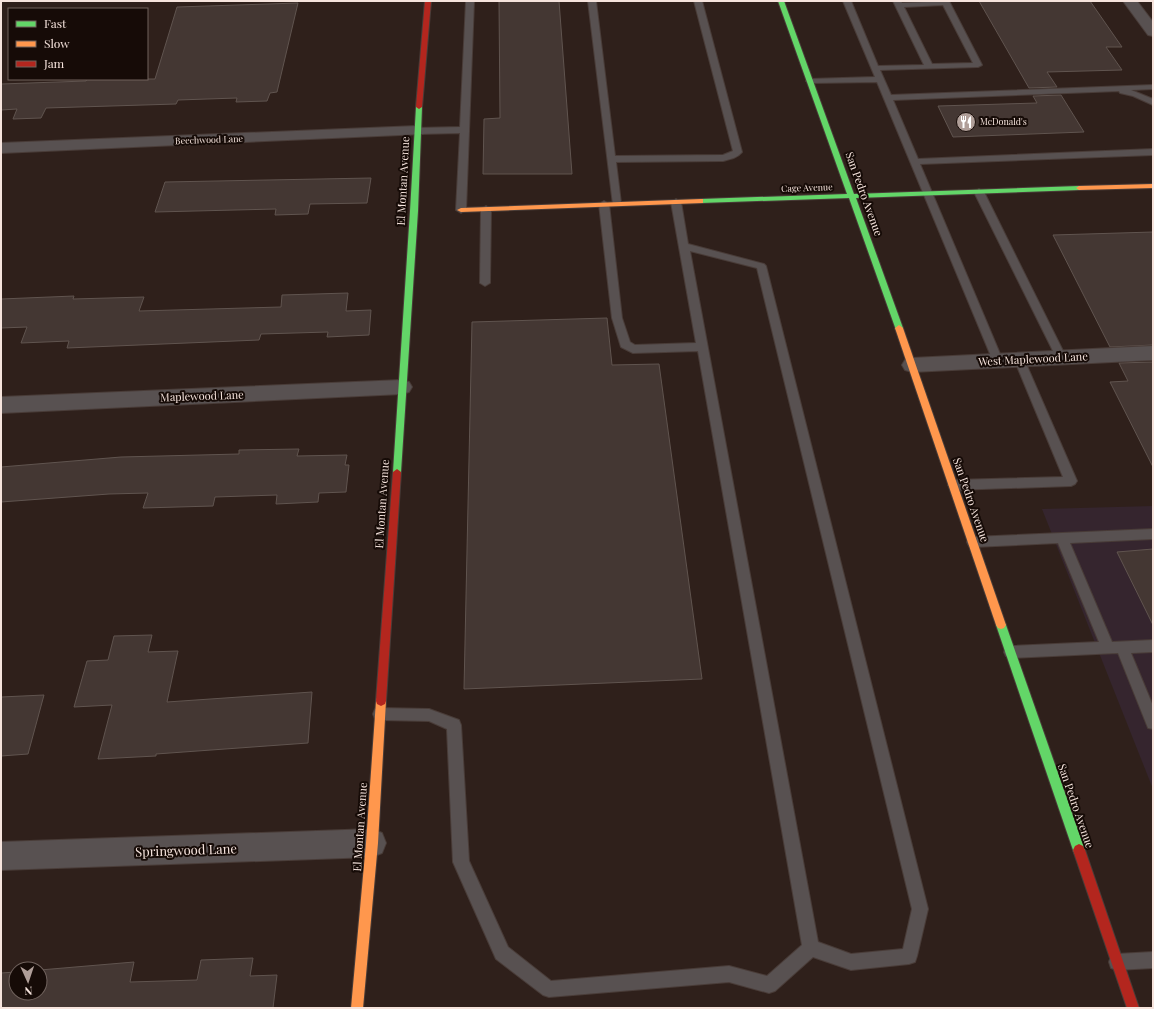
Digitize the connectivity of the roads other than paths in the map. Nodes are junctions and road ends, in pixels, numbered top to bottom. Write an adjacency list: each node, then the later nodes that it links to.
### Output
1 (428, 1): 19 (street, El Montan Avenue)
2 (470, 1): 18 (lane)
3 (592, 1): 22 (lane)
4 (698, 1): 22 (lane)
5 (781, 1): 13 (street, San Pedro Avenue)
6 (847, 1): 11 (lane)
7 (1130, 1): 9 (street)
8 (898, 3): 10 (lane); 10 (lane)
9 (1153, 32)
10 (928, 67): 11 (lane)
11 (875, 68): 12 (lane)
12 (880, 79): 13 (lane); 16 (lane)
13 (810, 81): 27 (street, San Pedro Avenue)
14 (1153, 87): 15 (lane)
15 (1113, 88): 16 (lane); 17 (lane)
16 (888, 98): 23 (lane)
17 (1153, 102)
18 (465, 130): 19 (lane); 32 (lane)
19 (417, 131): 20 (street, Beechwood Lane); 41 (street, El Montan Avenue)
20 (1, 148)
21 (1153, 152): 23 (lane)
22 (611, 159): 29 (lane)
23 (915, 162): 26 (lane)
24 (1153, 186): 25 (street, Cage Avenue)
25 (979, 192): 26 (street, Cage Avenue); 37 (lane)
26 (929, 194): 27 (street, Cage Avenue); 39 (lane)
27 (852, 196): 28 (street, Cage Avenue); 40 (street, San Pedro Avenue)
28 (676, 202): 29 (street, Cage Avenue); 33 (lane)
29 (616, 203): 30 (street, Cage Avenue)
30 (604, 204): 31 (street, Cage Avenue); 35 (lane)
31 (486, 209): 32 (street, Cage Avenue); 34 (lane)
32 (461, 210)
33 (684, 246): 35 (lane); 54 (lane)
34 (485, 283)
35 (703, 347): 54 (lane)
36 (1153, 353): 37 (street, West Maplewood Lane)
37 (1061, 357): 38 (street, West Maplewood Lane)
38 (1019, 359): 39 (street, West Maplewood Lane); 43 (lane)
39 (998, 361): 40 (street, West Maplewood Lane)
40 (912, 365): 43 (street, San Pedro Avenue)
41 (402, 387): 42 (street, Maplewood Lane); 50 (street, El Montan Avenue)
42 (1, 404)
43 (954, 485): 46 (street, San Pedro Avenue)
44 (1153, 534): 45 (lane)
45 (1062, 538): 46 (lane); 48 (lane)
46 (973, 542): 49 (street, San Pedro Avenue)
47 (1153, 646): 48 (lane)
48 (1115, 648): 49 (lane); 51 (lane)
49 (1011, 652): 56 (street, San Pedro Avenue)
50 (380, 714): 52 (street, El Montan Avenue); 54 (lane)
51 (1153, 723)
52 (372, 843): 53 (street, Springwood Lane); 57 (street, El Montan Avenue)
53 (1, 856)
54 (811, 948)
55 (1153, 960): 56 (lane)
56 (1117, 962): 58 (street, San Pedro Avenue)
57 (357, 1008)
58 (1133, 1008)

